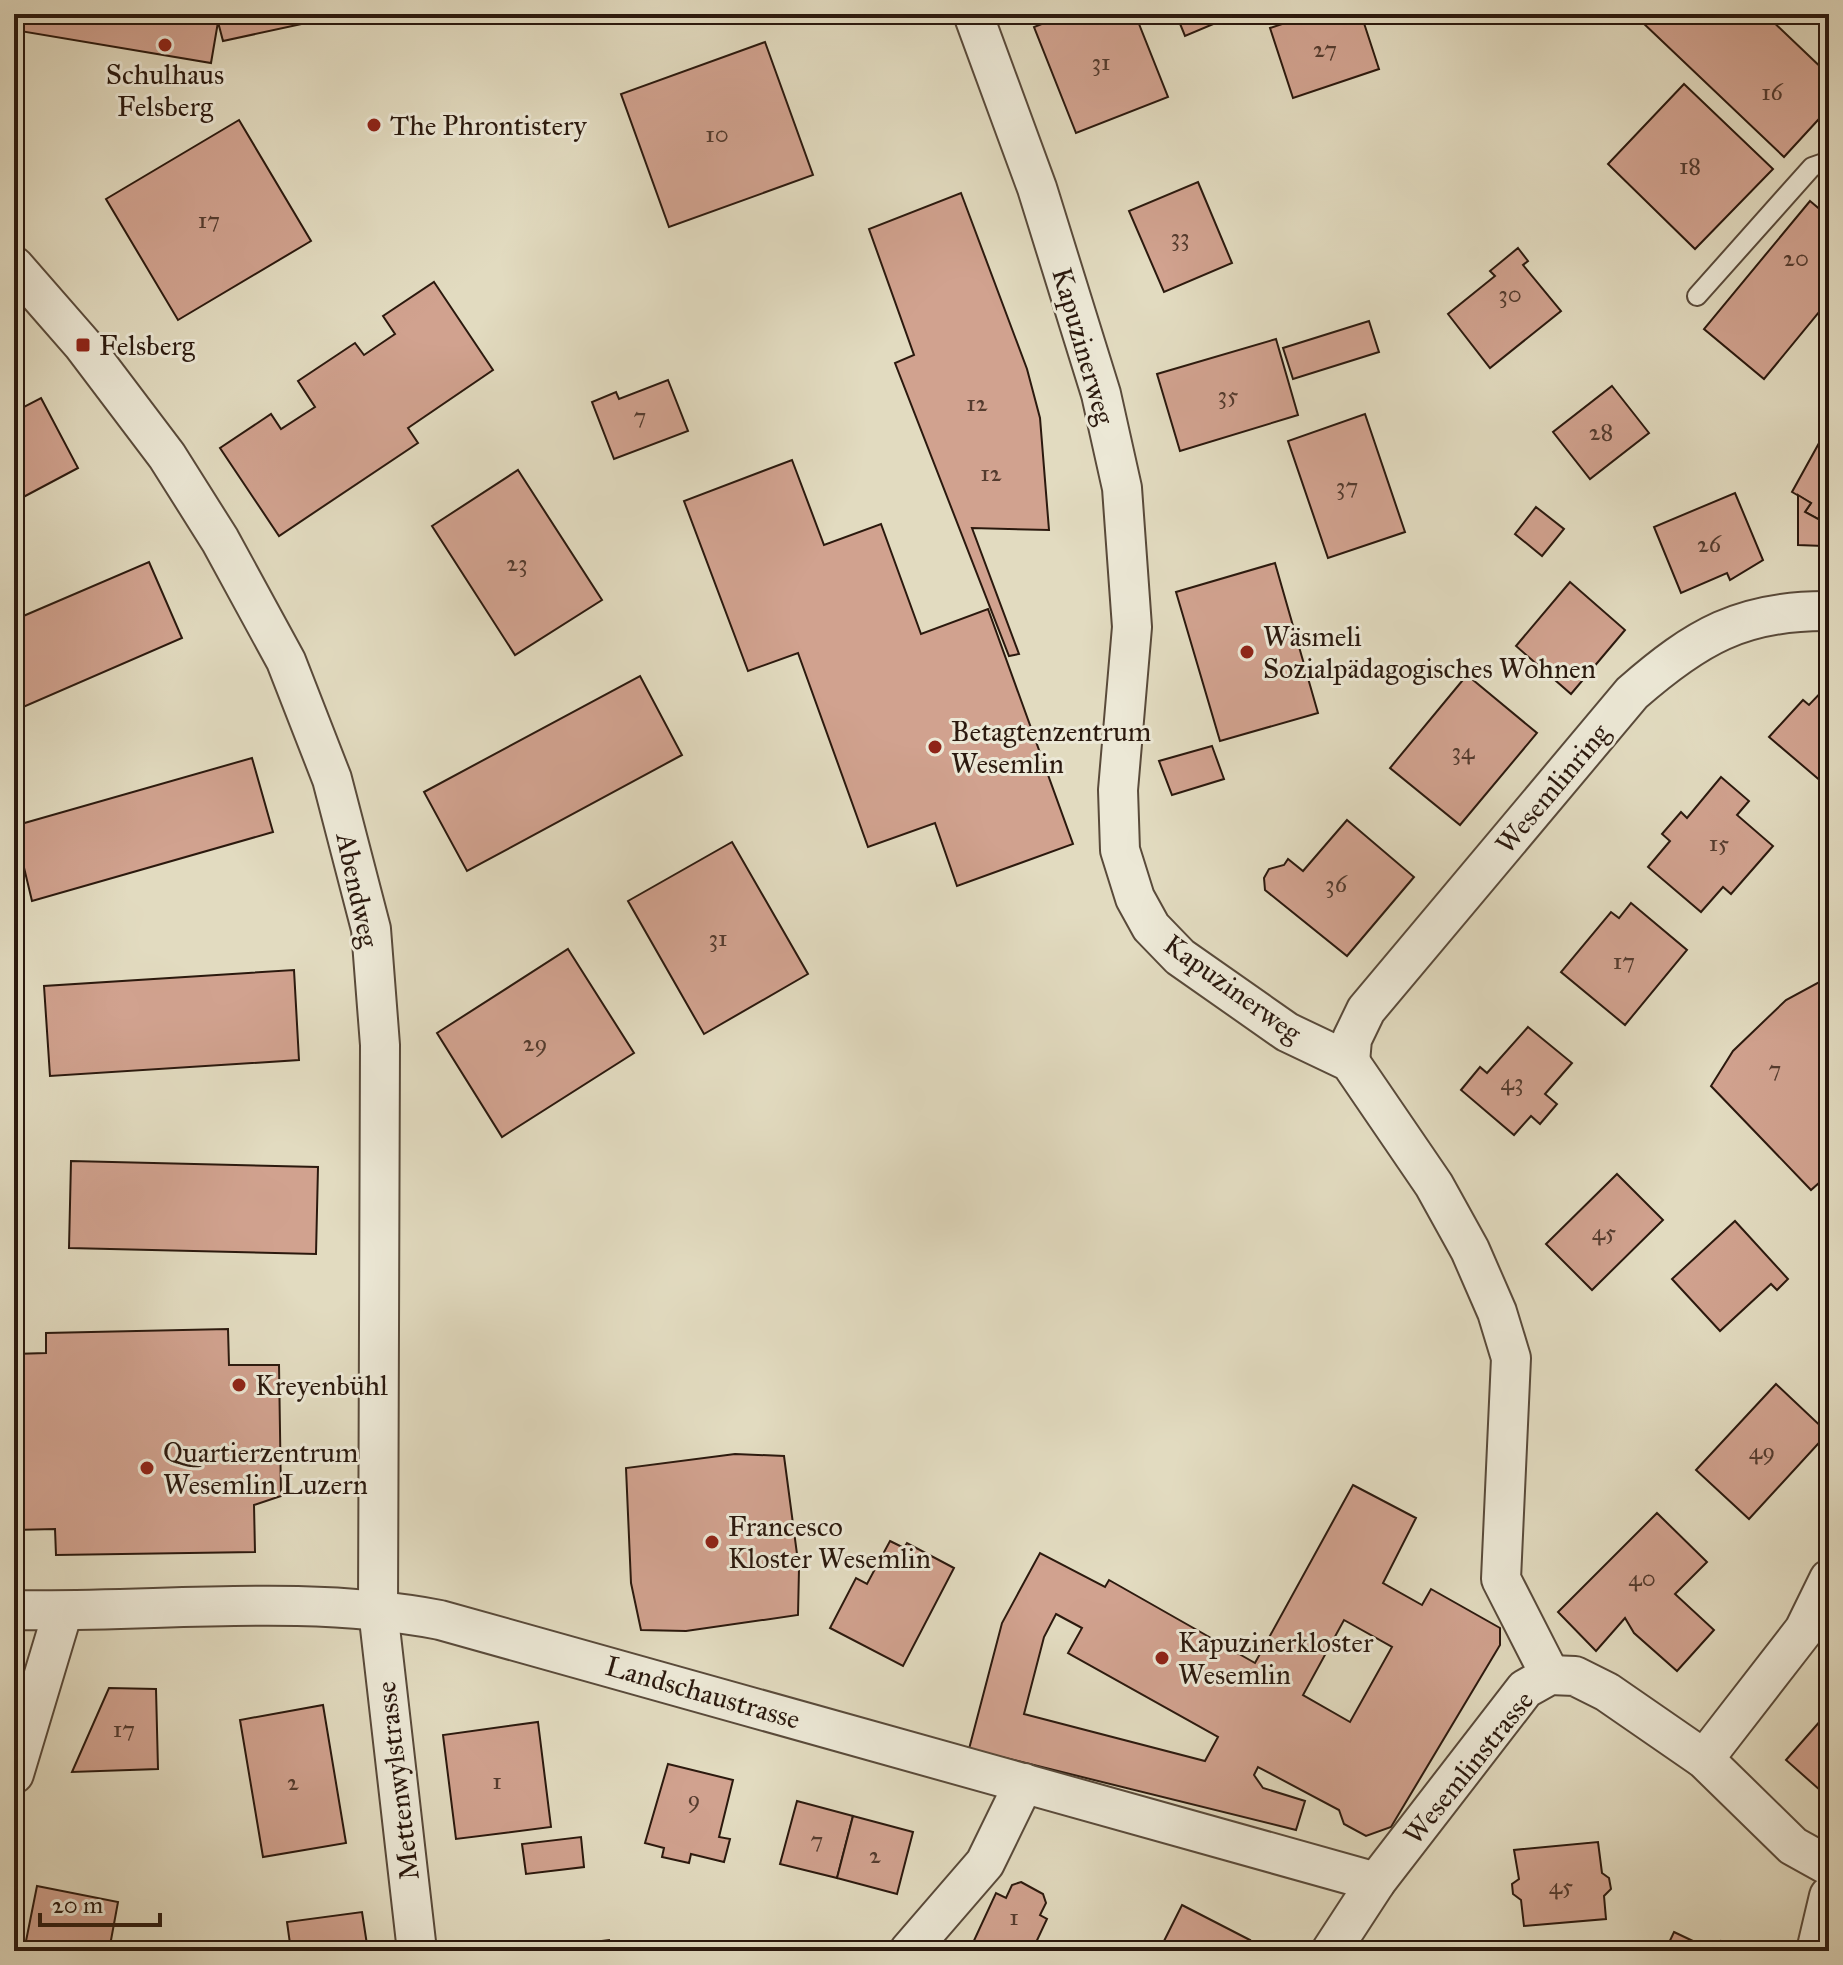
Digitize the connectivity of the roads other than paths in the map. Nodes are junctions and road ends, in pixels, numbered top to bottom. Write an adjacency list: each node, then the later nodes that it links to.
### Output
1 (973, 14): 6 (street, Kapuzinerweg)
2 (1829, 161): 4 (lane)
3 (14, 266): 9 (street, Abendweg)
4 (1697, 296)
5 (1829, 611): 6 (street, Wesemlinring)
6 (1350, 1062): 11 (street)
7 (1829, 1579): 12 (street)
8 (14, 1610): 10 (street, Landschaustrasse)
9 (378, 1610): 10 (street, Landschaustrasse); 14 (street, Landschaustrasse); 18 (street, Mettenwylstrasse)
10 (63, 1611): 13 (street)
11 (1550, 1675): 12 (street, Wesemlinstrasse); 16 (street, Wesemlinstrasse)
12 (1704, 1759): 15 (street, Wesemlinstrasse)
13 (14, 1774)
14 (1024, 1783): 16 (street, Landschaustrasse); 19 (street)
15 (1829, 1866)
16 (1376, 1882): 20 (street, Wesemlinstrasse)
17 (1829, 1896): 21 (street)
18 (417, 1951)
19 (909, 1951)
20 (1331, 1951)
21 (1816, 1951)

